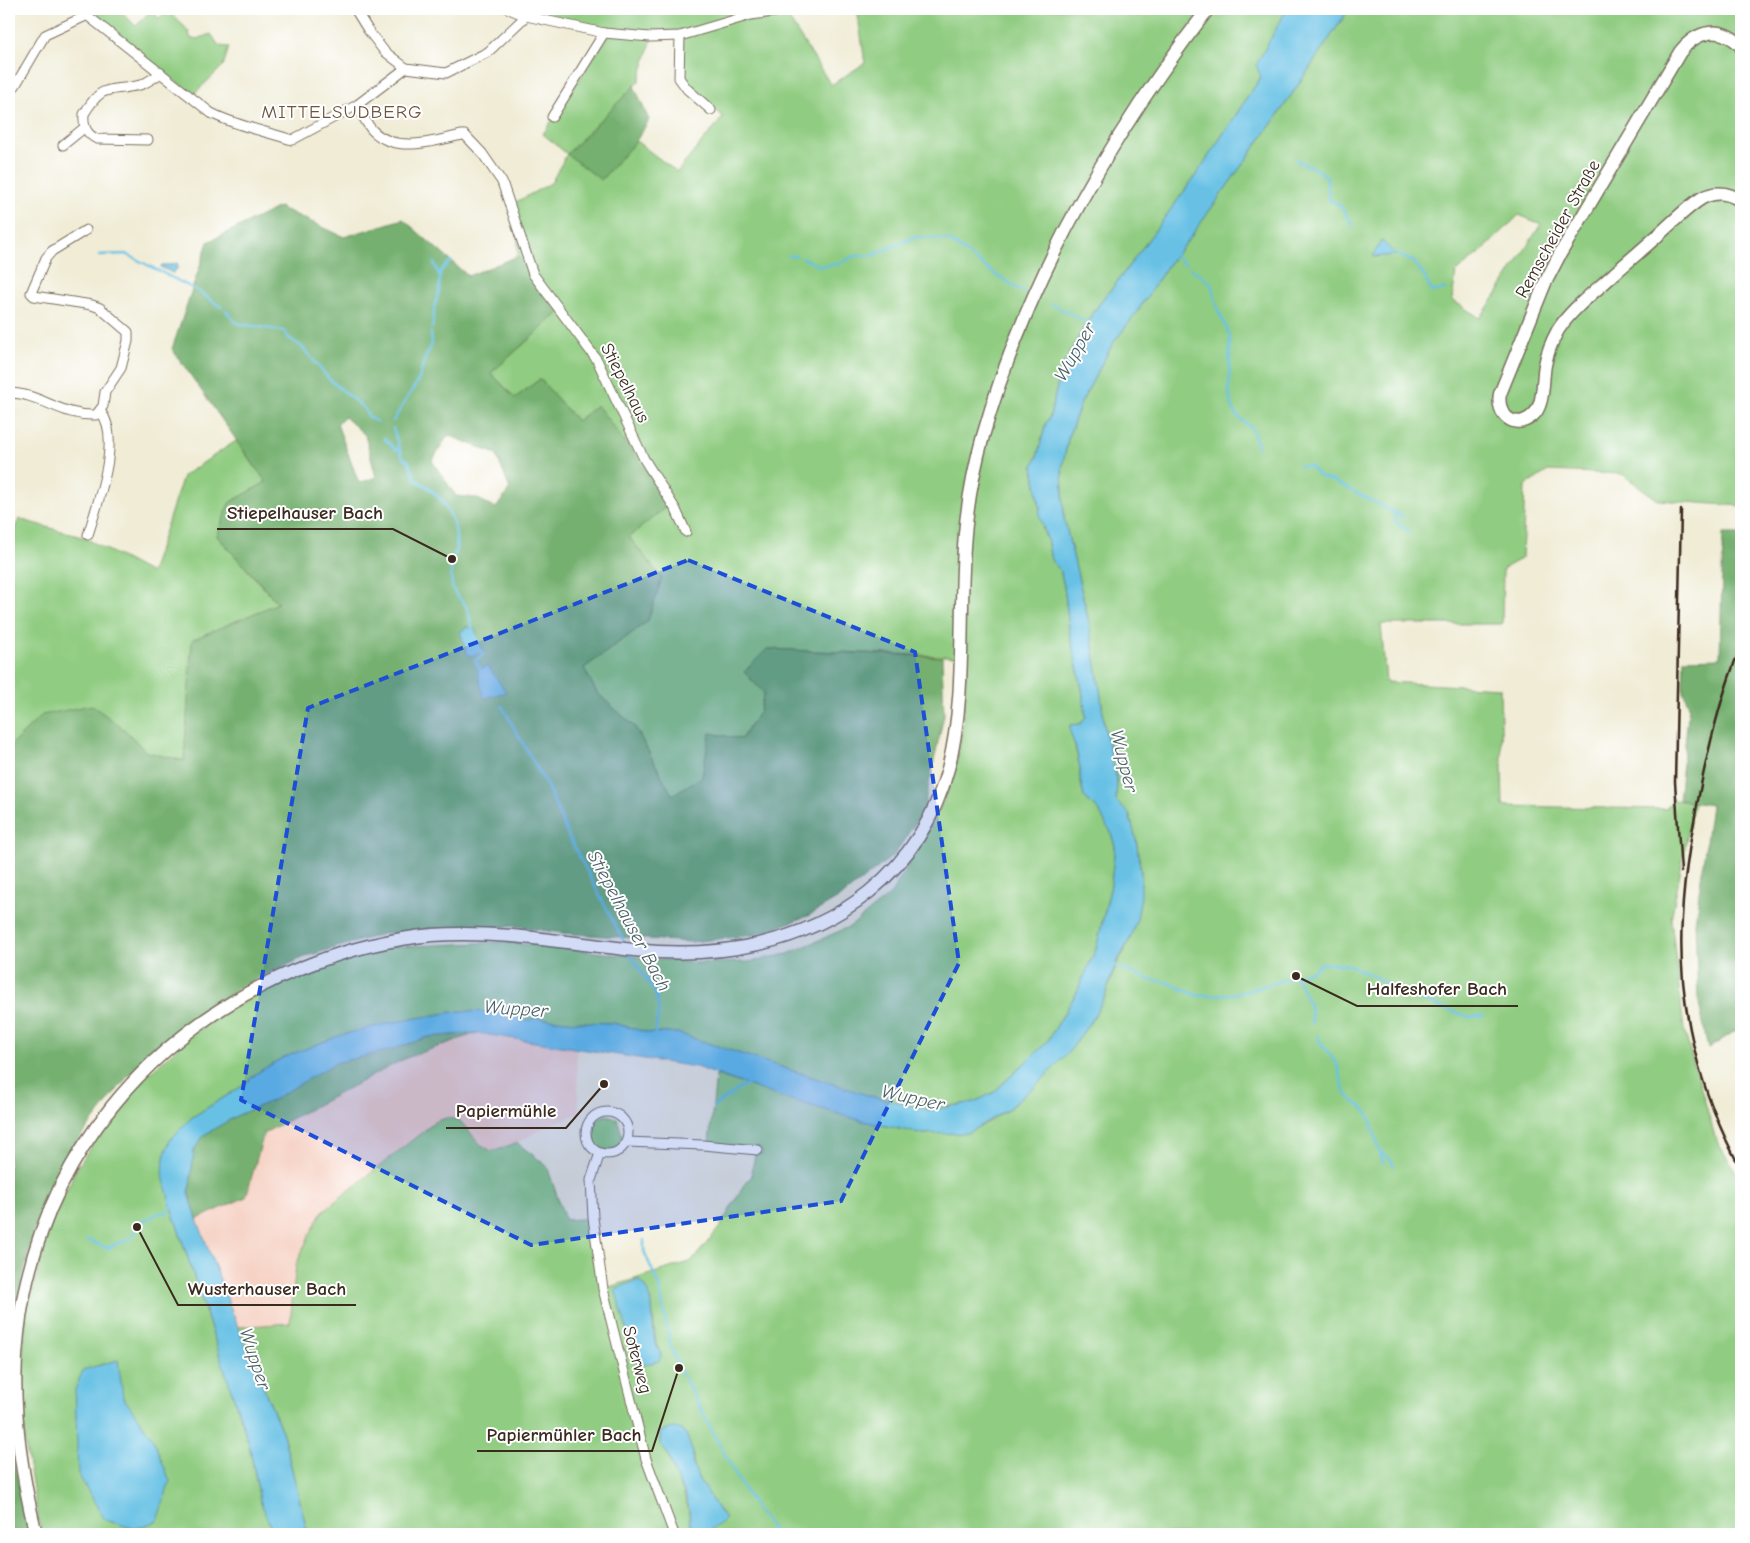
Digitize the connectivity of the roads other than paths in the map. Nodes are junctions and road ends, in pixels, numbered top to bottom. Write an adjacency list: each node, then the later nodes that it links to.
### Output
1 (79, 9): 6 (street)
2 (355, 9): 11 (street)
3 (509, 9): 7 (street)
4 (796, 9): 9 (street)
5 (1208, 9): 29 (main road)
6 (88, 15): 12 (street); 13 (street)
7 (526, 16): 8 (street); 11 (street)
8 (604, 33): 9 (street); 16 (street)
9 (680, 36): 15 (street)
10 (1741, 46): 20 (main road, Remscheider Straße)
11 (406, 68): 14 (street)
12 (161, 73): 14 (street); 17 (street)
13 (15, 86)
14 (357, 105): 24 (street, Stiepelhaus)
15 (711, 110)
16 (552, 116)
17 (84, 128): 18 (street); 19 (street)
18 (148, 140)
19 (63, 146)
20 (1741, 201)
21 (86, 230): 23 (street)
22 (9, 393): 23 (street)
23 (100, 411): 25 (street)
24 (686, 532)
25 (88, 535)
26 (627, 1142): 27 (street); 28 (street); 28 (street)
27 (758, 1150)
28 (600, 1153): 30 (street, Soterweg)
29 (36, 1534)
30 (674, 1534)

